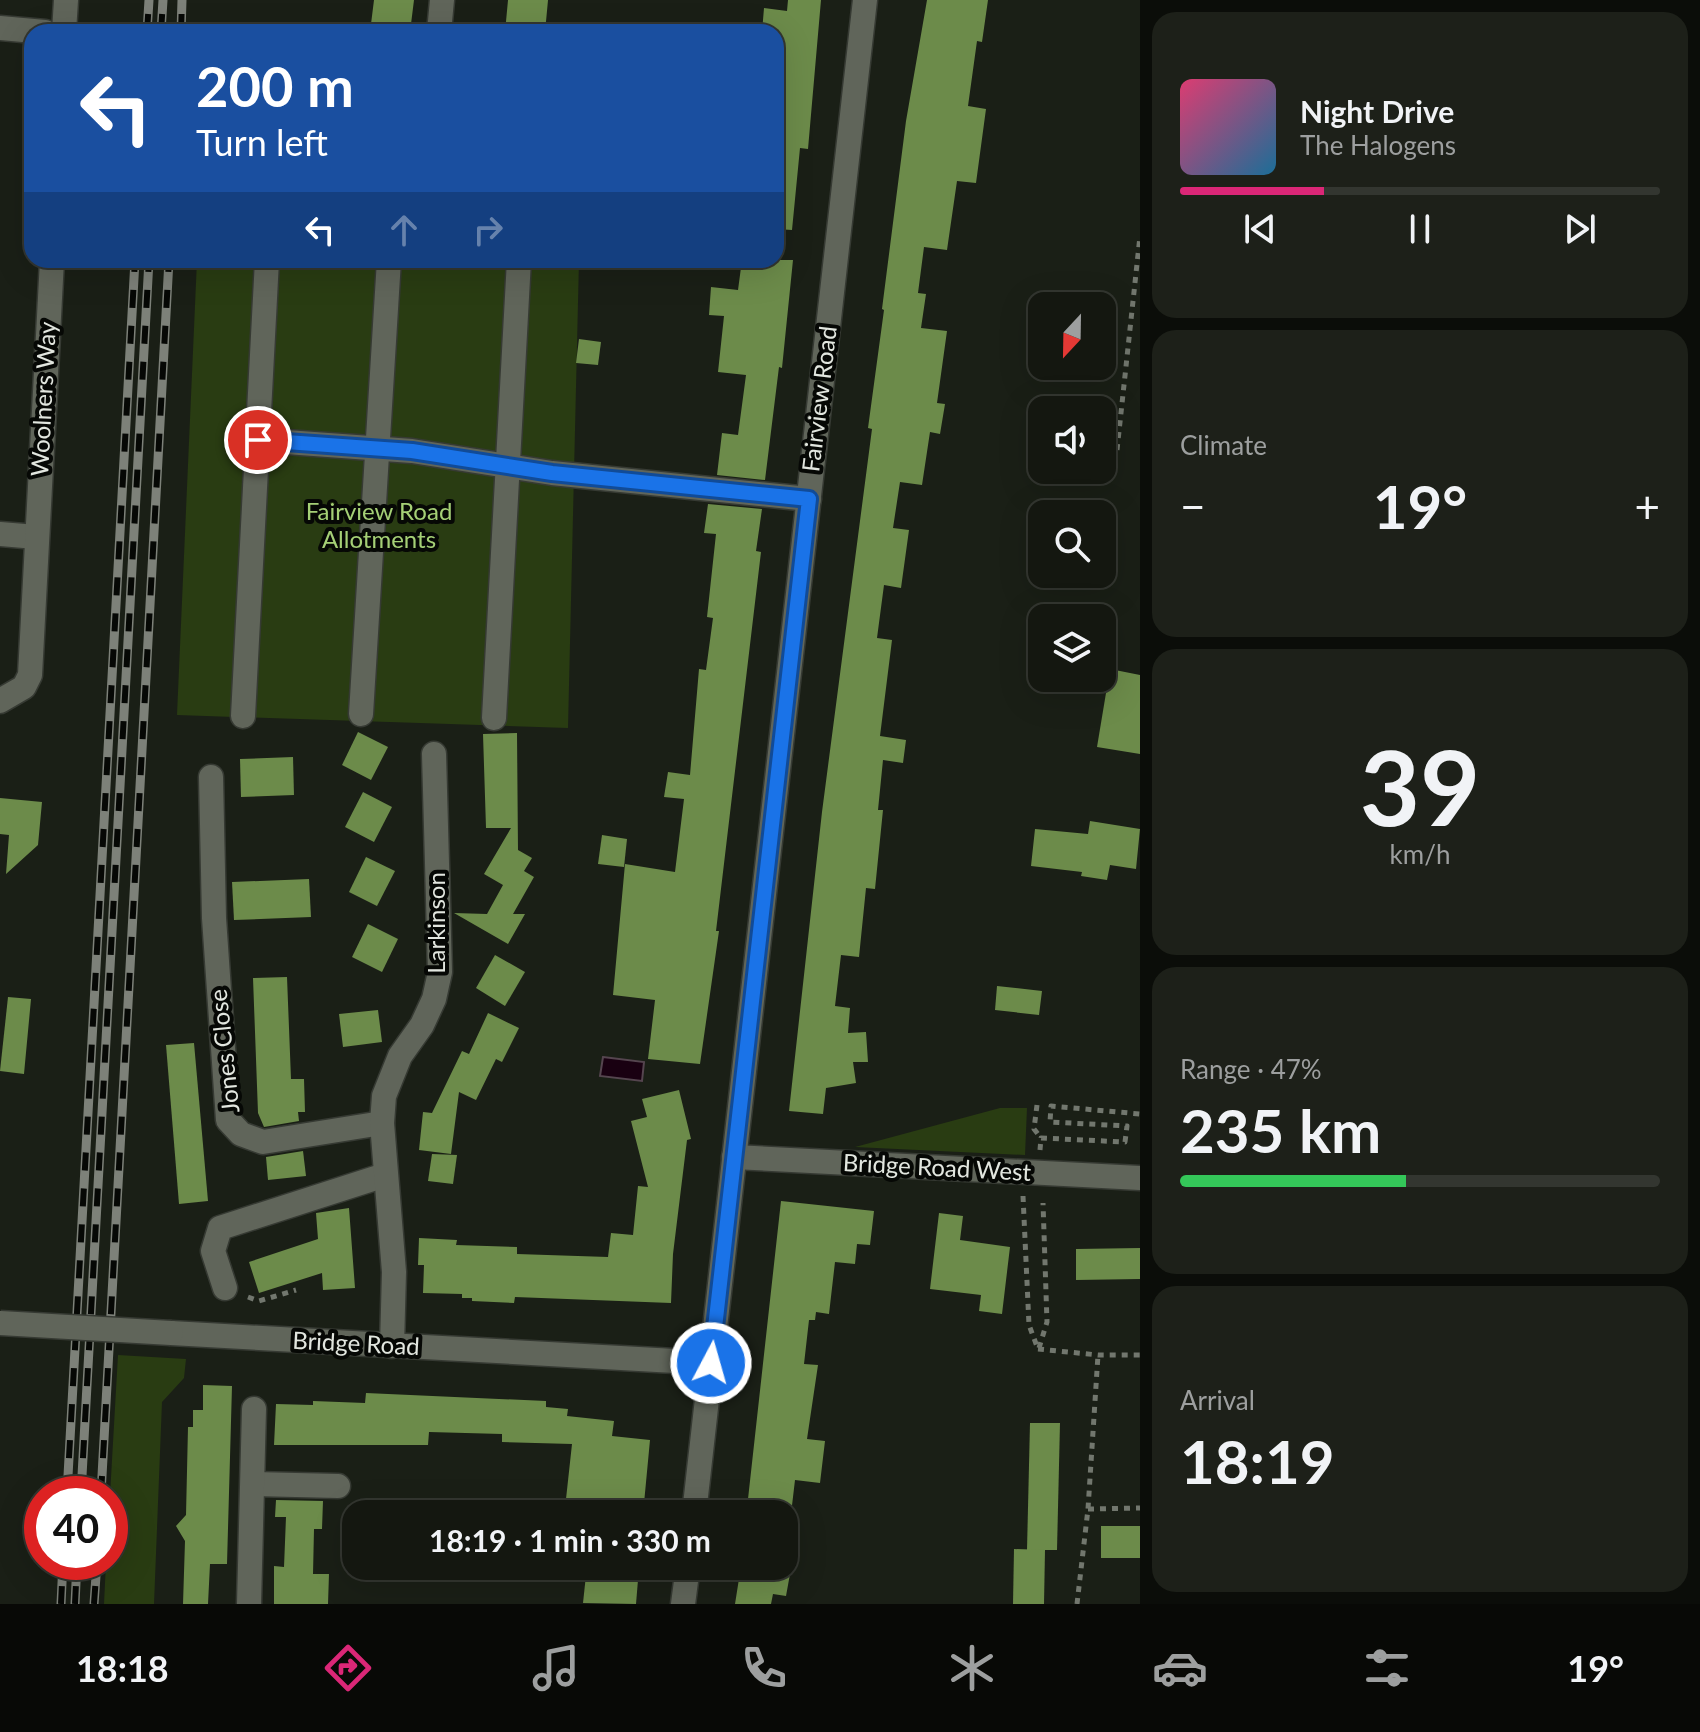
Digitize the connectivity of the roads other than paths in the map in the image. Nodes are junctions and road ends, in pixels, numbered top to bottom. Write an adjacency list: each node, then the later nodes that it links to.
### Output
1 (66, 0): 4 (street)
2 (442, 0): 5 (street)
3 (865, 0): 15 (street, Fairview Road)
4 (64, 24)
5 (440, 24)
6 (0, 28): 7 (street)
7 (24, 30)
8 (52, 268): 17 (street, Woolners Way)
9 (267, 268): 12 (street)
10 (388, 268): 13 (street)
11 (519, 268): 14 (street)
12 (258, 440): 13 (street); 20 (street)
13 (376, 448): 14 (street); 19 (street)
14 (509, 467): 15 (street); 21 (street)
15 (809, 499): 25 (street, Fairview Road)
16 (0, 534): 17 (street)
17 (36, 537): 18 (street, Woolners Way)
18 (0, 701)
19 (361, 714)
20 (243, 716)
21 (494, 718)
22 (434, 754): 24 (street, Larkinson)
23 (211, 777): 24 (street, Jones Close)
24 (382, 1123): 26 (street, Larkinson)
25 (734, 1157): 27 (street, Bridge Road West); 31 (street, Fairview Road)
26 (385, 1175): 28 (street); 30 (street, Larkinson)
27 (1140, 1178)
28 (225, 1288)
29 (0, 1323): 30 (street, Bridge Road, bridge)
30 (392, 1346): 31 (street, Bridge Road)
31 (711, 1363): 35 (street, Fairview Road)
32 (254, 1409): 33 (street)
33 (253, 1484): 34 (street); 37 (street)
34 (338, 1486)
35 (696, 1500)
36 (686, 1580): 38 (street)
37 (249, 1604)
38 (683, 1604)

